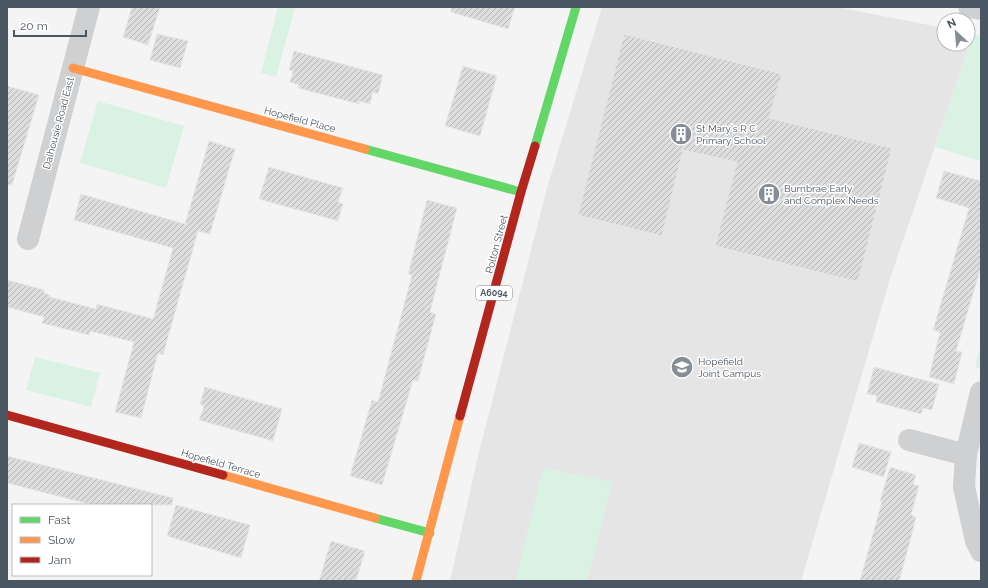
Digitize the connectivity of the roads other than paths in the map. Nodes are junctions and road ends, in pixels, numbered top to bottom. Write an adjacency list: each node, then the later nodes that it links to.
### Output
1 (90, 7): 5 (street, Dalhousie Road East)
2 (576, 7): 6 (street, Polton Street / A6094)
3 (969, 7): 4 (street)
4 (981, 9)
5 (73, 68): 6 (street, Hopefield Place); 7 (street, Dalhousie Road East)
6 (521, 192): 12 (street, Polton Street / A6094)
7 (28, 240)
8 (981, 392): 11 (street)
9 (7, 415): 12 (street, Hopefield Terrace)
10 (909, 440): 11 (street)
11 (966, 455): 13 (street)
12 (430, 533): 14 (street, Polton Street / A6094)
13 (981, 551)
14 (416, 581)

